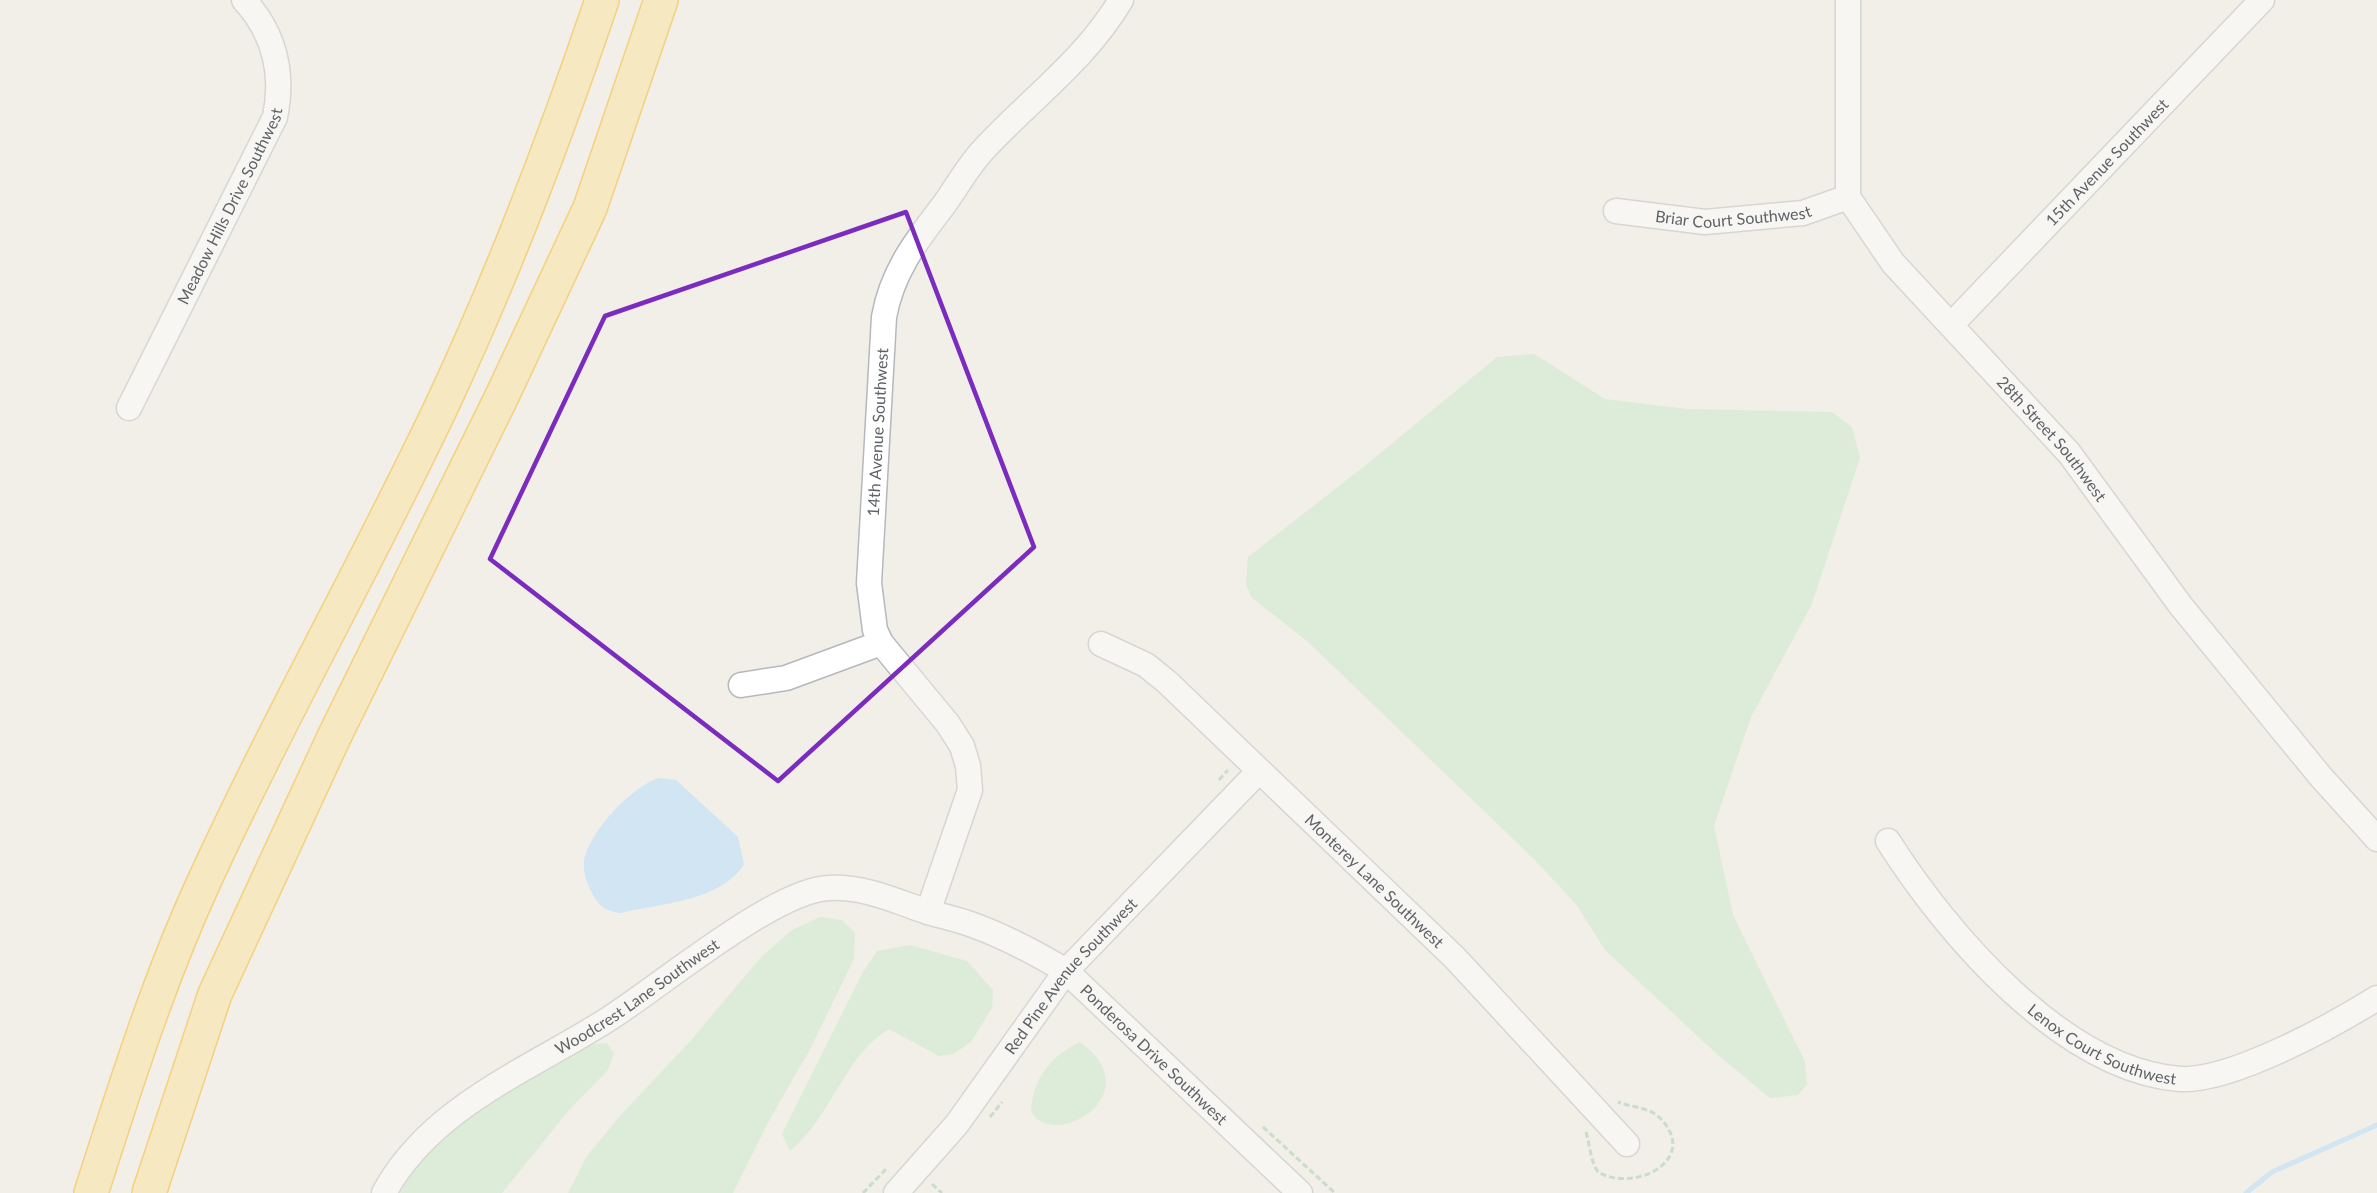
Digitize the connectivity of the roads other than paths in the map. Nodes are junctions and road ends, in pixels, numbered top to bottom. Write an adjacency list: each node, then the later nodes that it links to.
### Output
1 (244, 0): 10 (street, Meadow Hills Drive Southwest)
2 (602, 0): 22 (highway)
3 (661, 0): 23 (highway)
4 (1121, 0): 11 (street, 14th Avenue Southwest)
5 (1848, 0): 7 (street)
6 (2262, 0): 9 (street, 15th Avenue Southwest)
7 (1848, 197): 8 (street, Briar Court Southwest); 9 (street, 28th Street Southwest)
8 (1616, 211)
9 (1952, 324): 15 (street, 28th Street Southwest)
10 (129, 408)
11 (881, 643): 13 (street); 17 (street, 14th Avenue Southwest)
12 (1101, 644): 14 (street, Monterey Lane Southwest)
13 (741, 685)
14 (1259, 771): 18 (street, Red Pine Avenue Southwest); 20 (street, Monterey Lane Southwest)
15 (2377, 839)
16 (1888, 842): 19 (street, Lenox Court Southwest)
17 (928, 912): 18 (street, Ponderosa Drive Southwest); 24 (street, Woodcrest Lane Southwest)
18 (1066, 971): 21 (street, Red Pine Avenue Southwest); 25 (street, Ponderosa Drive Southwest)
19 (2377, 998)
20 (1627, 1144)
21 (911, 1189)
22 (91, 1193)
23 (149, 1193)
24 (384, 1193)
25 (1300, 1193)

